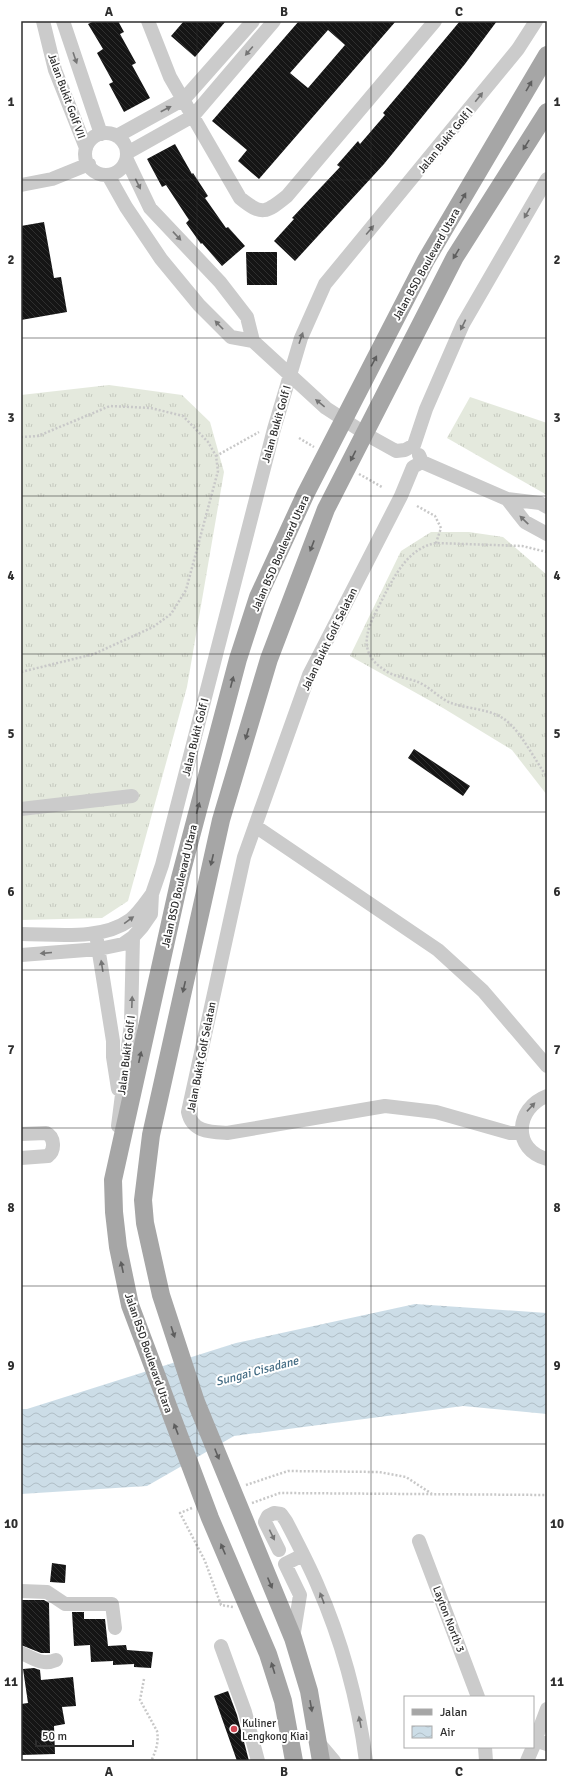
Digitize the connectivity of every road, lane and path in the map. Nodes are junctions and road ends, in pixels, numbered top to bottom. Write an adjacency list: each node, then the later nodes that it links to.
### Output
1 (43, 21): 14 (street, Jalan Bukit Golf VII)
2 (62, 21): 12 (street, Jalan Bukit Golf VII, one-way to 12)
3 (148, 21): 9 (street)
4 (254, 21): 9 (street)
5 (274, 21): 11 (street, one-way to 11)
6 (435, 21): 11 (street)
7 (536, 21): 21 (street, Jalan Bukit Golf I, one-way to 7)
8 (547, 55): 51 (main road, Jalan BSD Boulevard Utara, one-way to 8)
9 (184, 99): 11 (street); 13 (street, one-way to 9)
10 (547, 112): 53 (main road, Jalan BSD Boulevard Utara, one-way to 53)
11 (193, 116): 15 (street)
12 (101, 134): 13 (street); 14 (street)
13 (117, 136): 15 (street)
14 (86, 148): 16 (street)
15 (127, 156): 17 (street); 20 (street, one-way to 20)
16 (88, 164): 17 (street); 19 (street)
17 (108, 175): 20 (street, one-way to 17)
18 (547, 179): 24 (street, one-way to 24)
19 (21, 185)
20 (252, 341): 21 (street)
21 (290, 376): 24 (street, one-way to 21); 38 (street, Jalan Bukit Golf I)
22 (264, 430): 25 (path)
23 (21, 437): 25 (path)
24 (409, 448): 26 (street)
25 (216, 456): 33 (path)
26 (417, 464): 27 (street); 37 (street, Jalan Bukit Golf Selatan)
27 (507, 500): 29 (street); 30 (street, one-way to 27)
28 (417, 506): 31 (path)
29 (547, 507)
30 (547, 534)
31 (436, 543): 32 (path); 34 (path)
32 (547, 552)
33 (21, 672)
34 (547, 777)
35 (133, 796): 36 (street)
36 (21, 809)
37 (255, 826): 44 (street); 47 (street, Jalan Bukit Golf Selatan)
38 (152, 894): 40 (street, Jalan Bukit Golf I, one-way to 38); 41 (street, Jalan Bukit Golf I)
39 (21, 934): 40 (street, Jalan Bukit Golf I)
40 (96, 934): 42 (street, Jalan Bukit Golf I)
41 (133, 937): 42 (street, Jalan Bukit Golf I); 46 (street, Jalan Bukit Golf I, one-way to 41)
42 (99, 949): 43 (street, Jalan Bukit Golf I, one-way to 43); 46 (street, Jalan Bukit Golf I, one-way to 42)
43 (21, 955)
44 (547, 1066)
45 (547, 1096): 47 (street, one-way to 45)
46 (121, 1101): 51 (street, Jalan Bukit Golf I)
47 (522, 1133): 50 (street)
48 (21, 1134): 49 (street)
49 (21, 1158)
50 (547, 1159)
51 (113, 1180): 71 (main road, Jalan BSD Boulevard Utara, one-way to 51)
52 (547, 1495): 53 (path)
53 (238, 1509): 59 (main road, Jalan BSD Boulevard Utara, one-way to 59)
54 (419, 1541): 64 (street, Layton North 3)
55 (279, 1550): 56 (street, one-way to 55)
56 (303, 1555): 59 (street); 74 (street, one-way to 56)
57 (21, 1591): 58 (street)
58 (115, 1628)
59 (293, 1638): 66 (main road, Jalan BSD Boulevard Utara, one-way to 66)
60 (221, 1646): 70 (street)
61 (21, 1653): 62 (street)
62 (56, 1660)
63 (144, 1679): 69 (path)
64 (478, 1696)
65 (547, 1709): 67 (street)
66 (318, 1742): 72 (main road, Jalan BSD Boulevard Utara); 73 (street)
67 (537, 1744): 76 (street)
68 (485, 1748): 75 (street)
69 (151, 1761)
70 (258, 1761)
71 (294, 1761)
72 (321, 1761)
73 (334, 1761)
74 (366, 1761)
75 (486, 1761)
76 (527, 1761)

